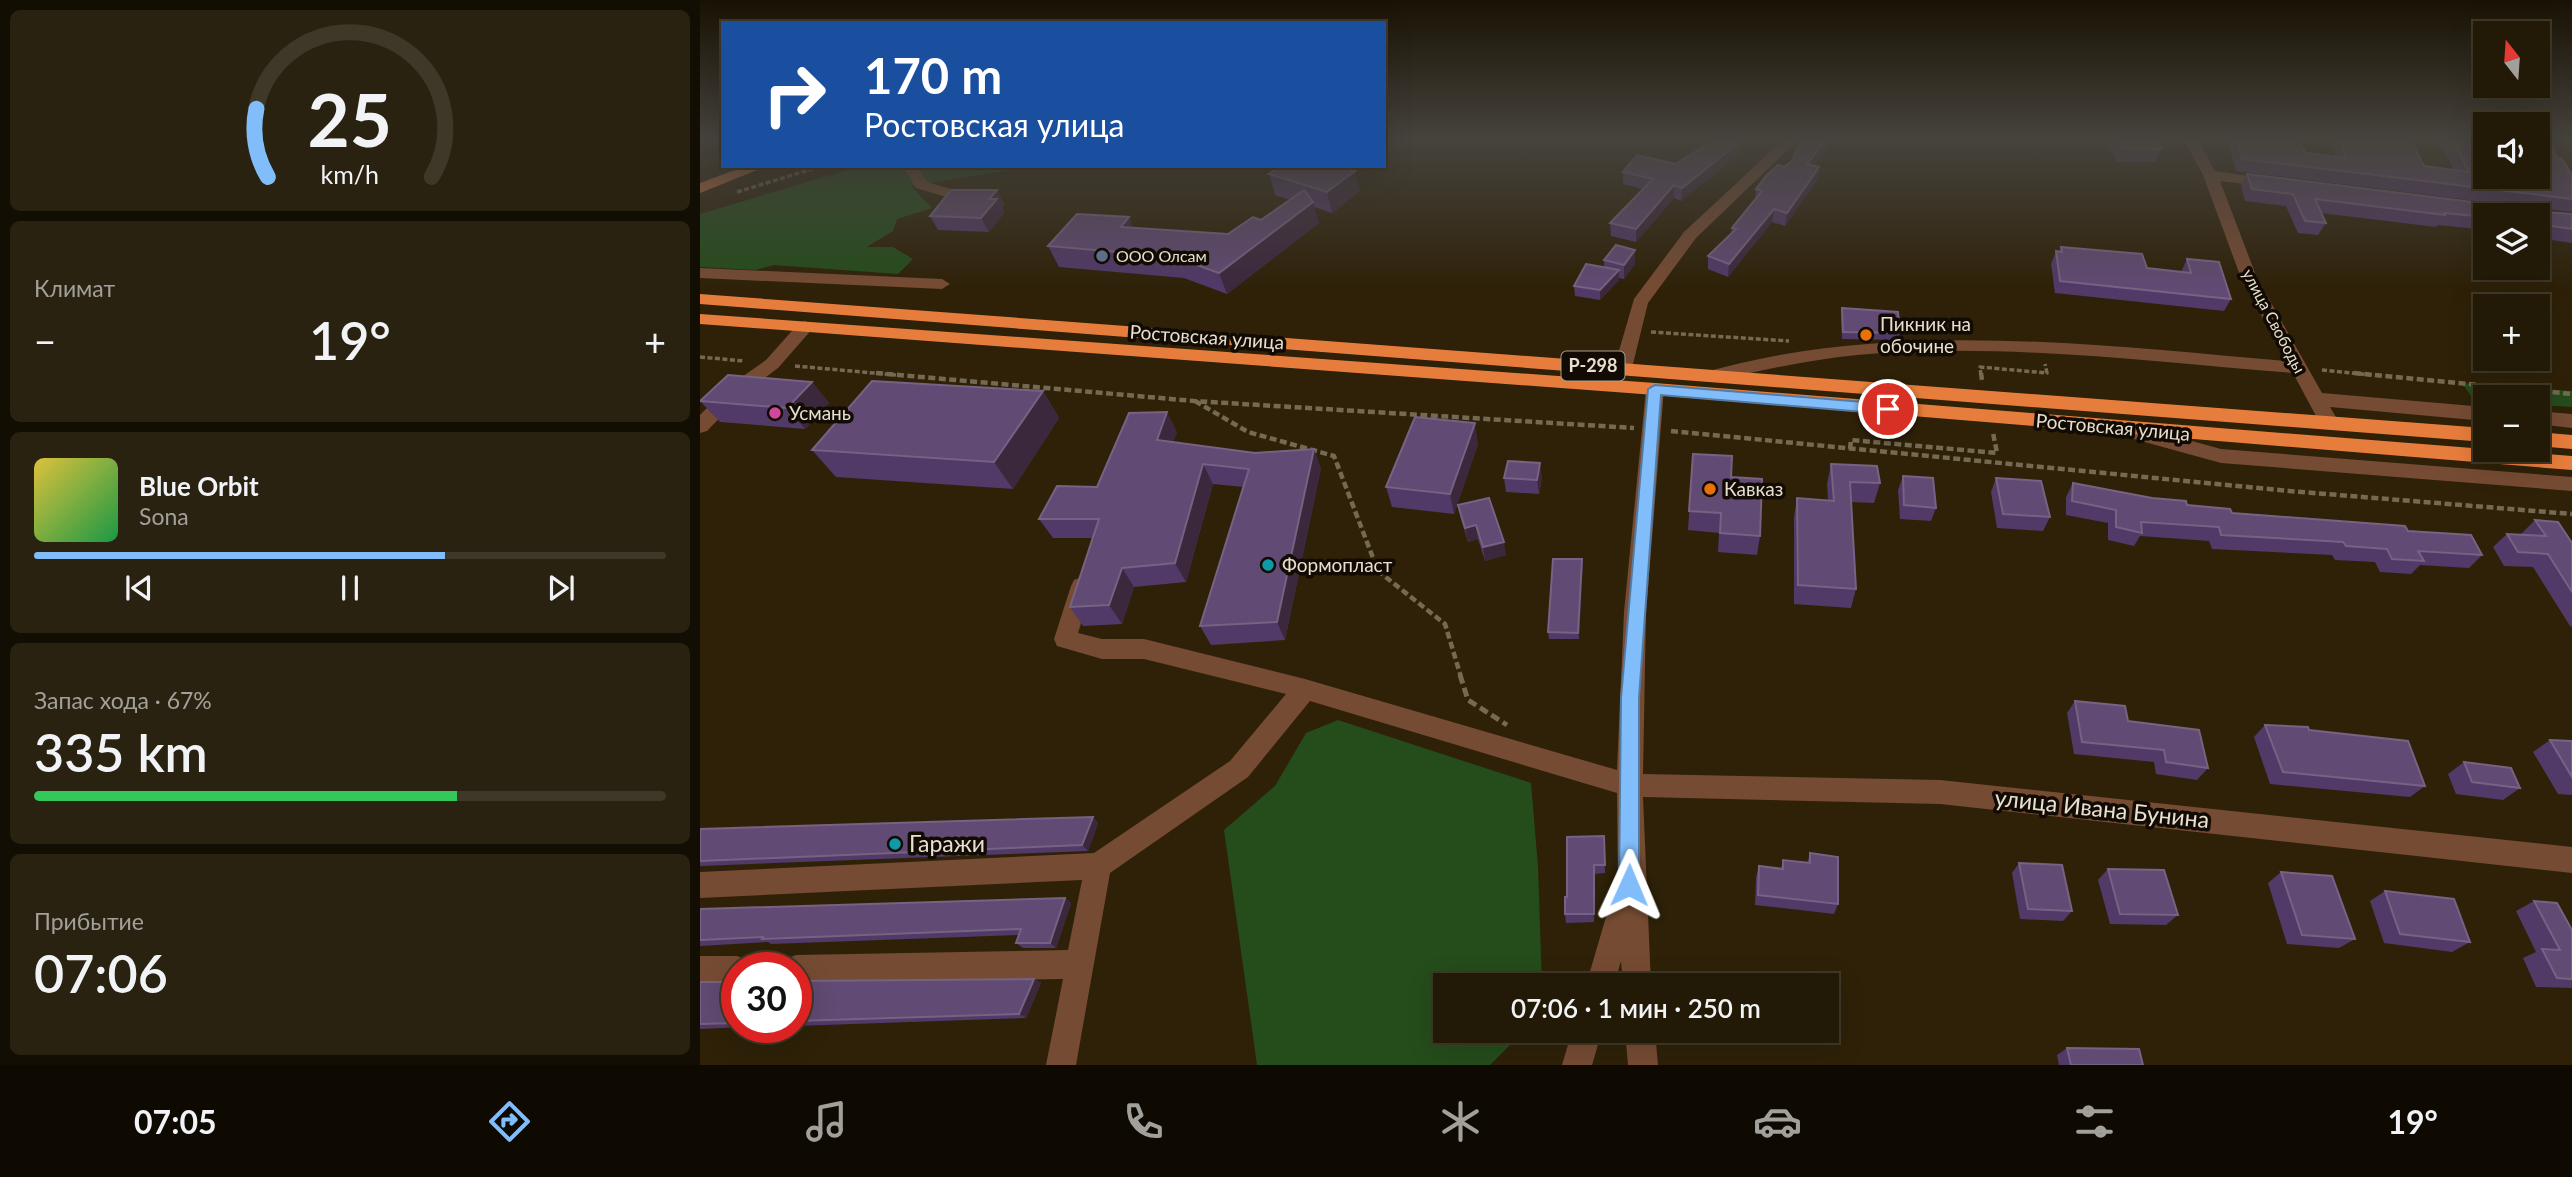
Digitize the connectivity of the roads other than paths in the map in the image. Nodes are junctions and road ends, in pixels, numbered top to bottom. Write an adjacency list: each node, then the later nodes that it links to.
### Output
1 (937, 190): 4 (street)
2 (1737, 190): 10 (street)
3 (2216, 190): 11 (street, улица Свободы)
4 (963, 197)
5 (700, 272): 6 (street)
6 (942, 284)
7 (700, 299): 10 (highway, Ростовская улица / Р-298)
8 (700, 319): 9 (highway, Ростовская улица / Р-298)
9 (805, 327): 13 (highway, Ростовская улица / Р-298); 19 (street)
10 (1623, 368): 12 (highway, Ростовская улица / Р-298)
11 (2299, 368): 12 (street, Ростовская улица); 14 (street, улица Свободы)
12 (1715, 375): 18 (highway, Ростовская улица / Р-298)
13 (1655, 389): 20 (highway, Ростовская улица / Р-298); 28 (street)
14 (2316, 399): 15 (street); 18 (street, улица Свободы)
15 (2473, 413)
16 (2550, 419): 17 (street)
17 (2572, 421)
18 (2330, 424): 21 (highway, Ростовская улица / Р-298)
19 (700, 426)
20 (2117, 427): 24 (highway, Ростовская улица / Р-298); 25 (street)
21 (2473, 434)
22 (2550, 440): 23 (highway)
23 (2572, 442)
24 (2572, 463)
25 (2572, 484)
26 (1088, 569): 27 (street, улица Ивана Бунина)
27 (1305, 689): 28 (street, улица Ивана Бунина); 30 (street)
28 (1630, 785): 29 (street, улица Ивана Бунина); 32 (street)
29 (2572, 859)
30 (1098, 866): 31 (street); 33 (street)
31 (700, 885)
32 (1629, 885): 37 (street); 38 (street)
33 (1079, 964): 34 (street); 41 (street)
34 (812, 969)
35 (700, 970): 36 (street)
36 (721, 970)
37 (1603, 973)
38 (1636, 973)
39 (1583, 1043): 42 (street)
40 (1641, 1043): 43 (street)
41 (1061, 1065)
42 (1577, 1065)
43 (1643, 1065)

